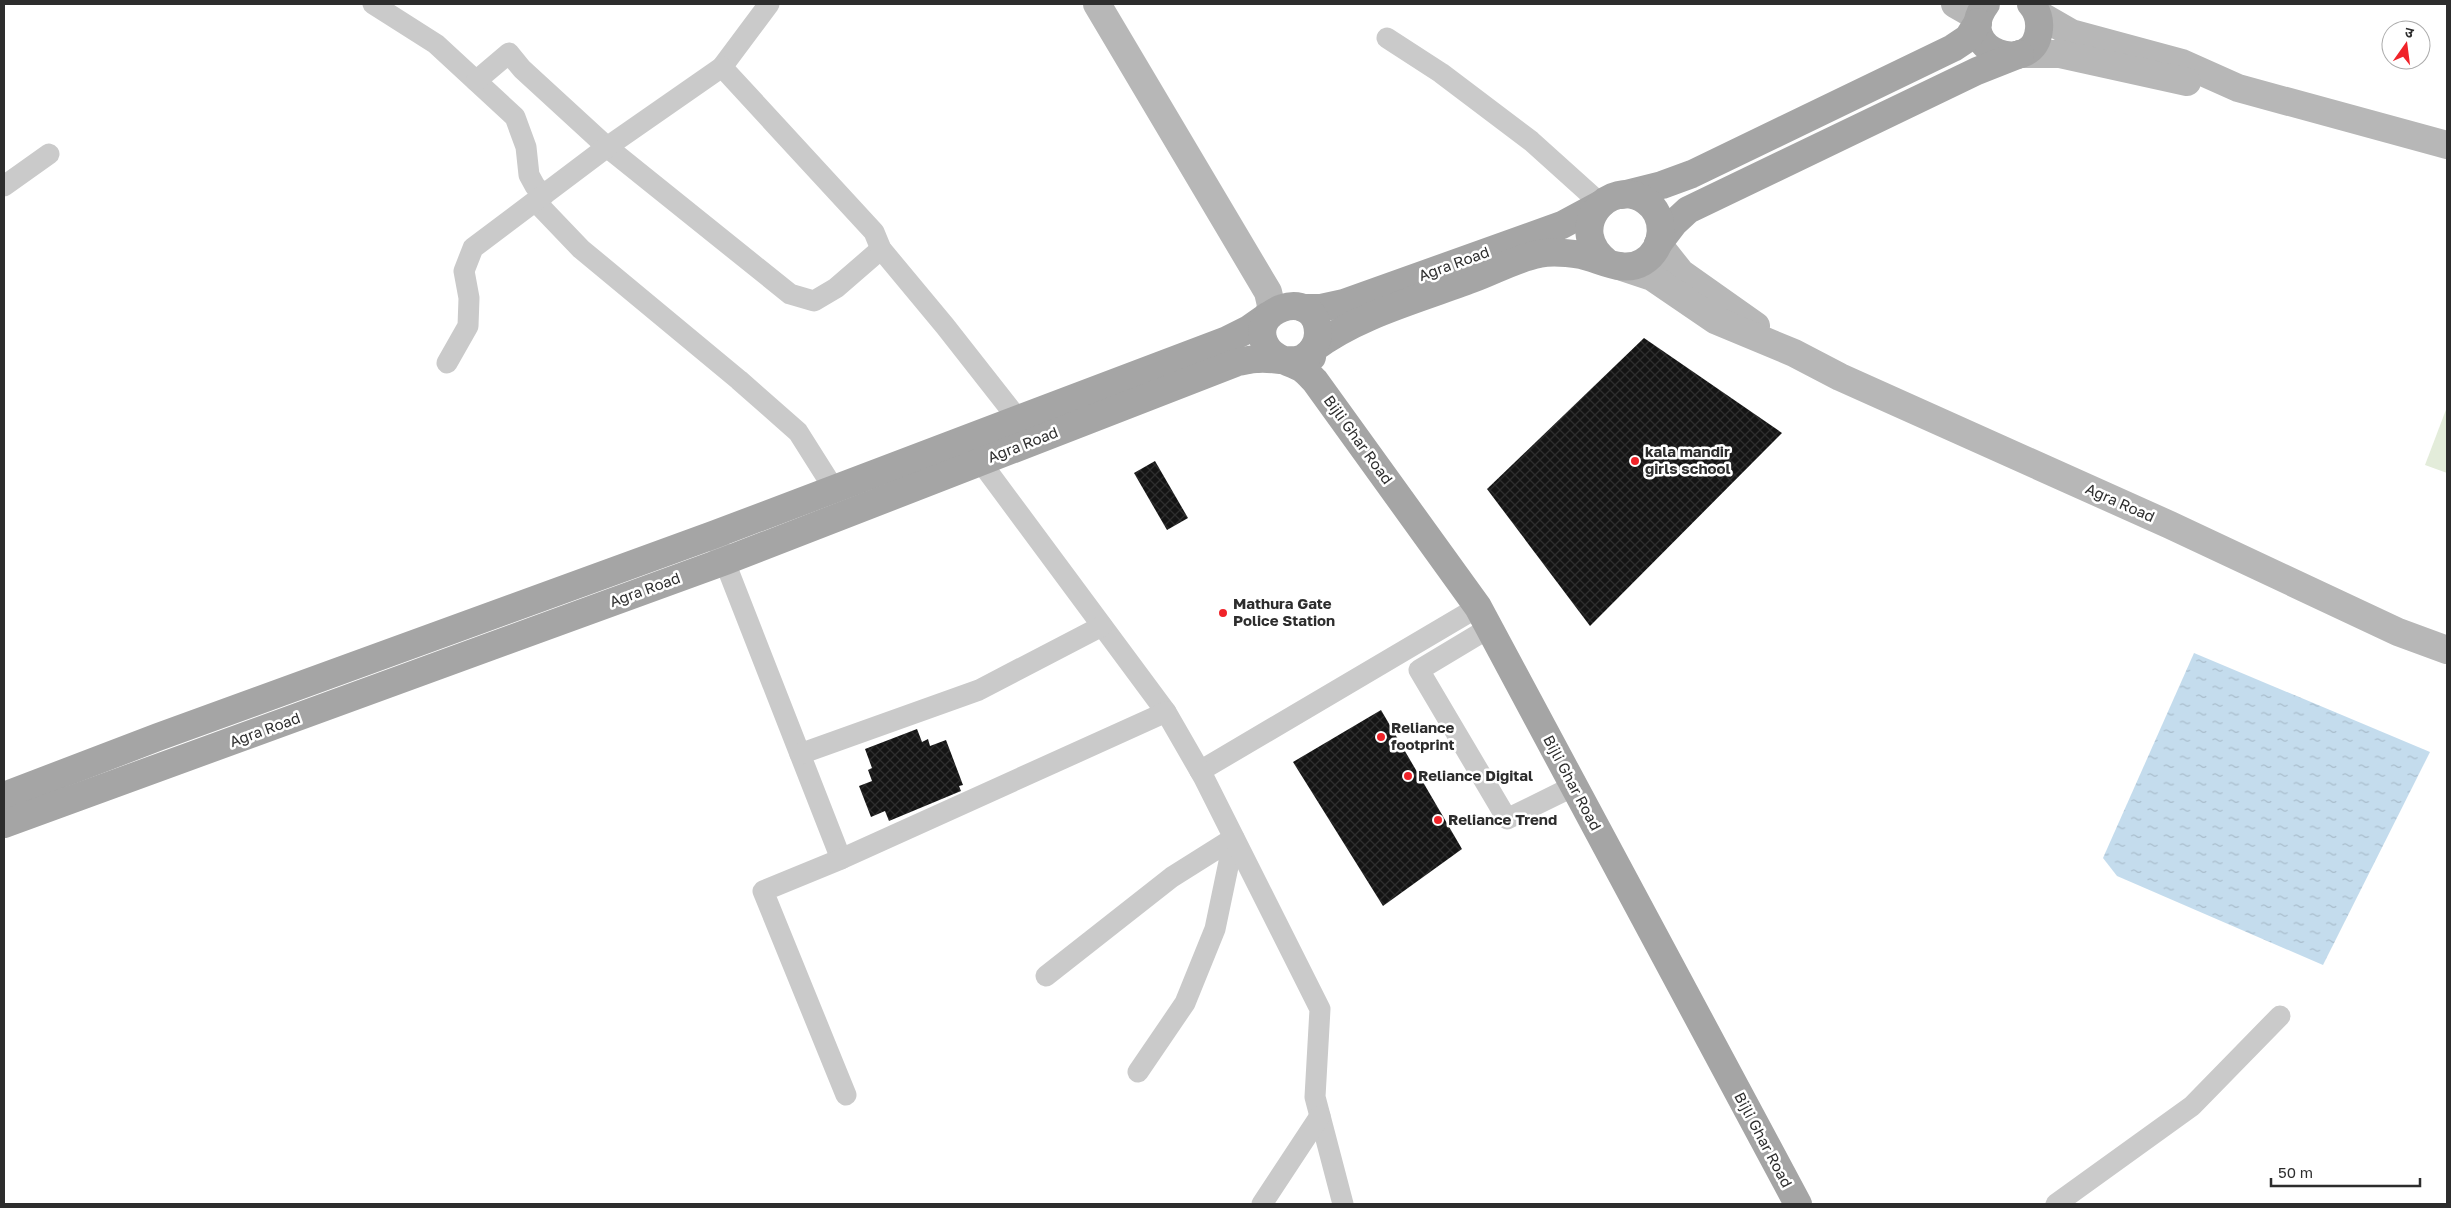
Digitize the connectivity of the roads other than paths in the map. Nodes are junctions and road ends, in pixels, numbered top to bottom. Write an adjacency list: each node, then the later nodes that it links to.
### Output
1 (373, 4): 10 (street)
2 (769, 4): 9 (street)
3 (1097, 4): 21 (main road)
4 (1955, 4): 5 (main road)
5 (1982, 13): 8 (main road); 17 (main road, Agra Road)
6 (2042, 15): 8 (main road); 11 (main road)
7 (1386, 38): 17 (street)
8 (2020, 54): 11 (main road); 18 (main road)
9 (722, 67): 13 (street); 19 (street)
10 (476, 81): 13 (street); 16 (street)
11 (2238, 88): 12 (main road)
12 (2447, 145)
13 (607, 147): 16 (street); 19 (street)
14 (49, 154): 15 (street)
15 (4, 186)
16 (540, 199): 25 (street); 29 (street)
17 (1611, 200): 18 (main road); 20 (main road); 21 (main road, Agra Road)
18 (1658, 244): 20 (main road); 23 (main road, Agra Road)
19 (881, 250): 27 (street)
20 (1614, 264): 22 (main road, Agra Road); 23 (main road, Agra Road)
21 (1284, 305): 22 (main road); 24 (main road); 27 (main road, Agra Road)
22 (1313, 349): 24 (main road); 26 (main road)
23 (1794, 352): 34 (main road, Agra Road)
24 (1284, 360): 26 (main road); 28 (main road, Agra Road)
25 (448, 363)
26 (1315, 381): 32 (main road, Bijli Ghar Road)
27 (1018, 419): 29 (main road, Agra Road)
28 (980, 461): 31 (main road, Agra Road); 33 (street)
29 (834, 489): 30 (main road, Agra Road)
30 (713, 535): 31 (street); 39 (main road, Agra Road)
31 (725, 561): 36 (street); 40 (main road, Agra Road)
32 (1484, 617): 37 (street); 38 (main road, Bijli Ghar Road); 38 (street)
33 (1102, 626): 35 (street); 36 (street)
34 (2447, 650)
35 (1166, 712): 37 (street); 42 (street)
36 (800, 754): 42 (street)
37 (1200, 771): 41 (street)
38 (1574, 786): 50 (main road, Bijli Ghar Road)
39 (4, 796)
40 (4, 824)
41 (1234, 838): 43 (street); 45 (street); 47 (street)
42 (841, 859): 46 (street)
43 (1046, 976)
44 (2280, 1016): 51 (street)
45 (1138, 1072)
46 (846, 1095)
47 (1320, 1116): 48 (street); 49 (street)
48 (1262, 1204)
49 (1343, 1204)
50 (1798, 1204)
51 (2056, 1204)

